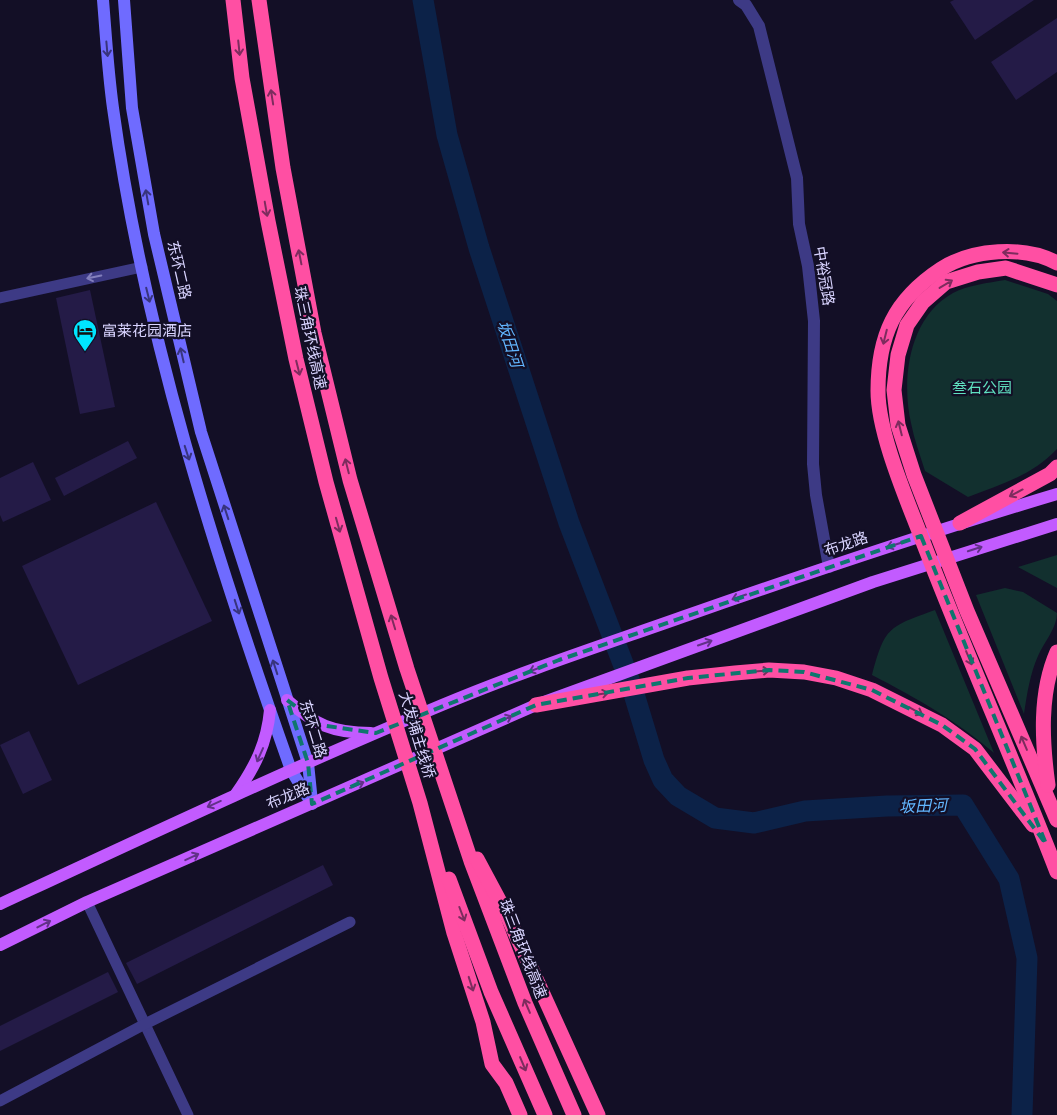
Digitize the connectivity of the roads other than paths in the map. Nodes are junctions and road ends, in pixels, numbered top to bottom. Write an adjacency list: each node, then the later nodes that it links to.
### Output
1 (103, 0): 7 (main road, one-way to 7)
2 (124, 0): 19 (main road, 东环二路, one-way to 2)
3 (234, 0): 18 (highway, 珠三角环线高速, one-way to 18)
4 (259, 0): 17 (highway, 珠三角环线高速, one-way to 4)
5 (739, 0): 15 (street, 中裕冠路)
6 (1057, 264): 11 (highway, one-way to 11)
7 (142, 267): 9 (street, one-way to 9); 21 (main road, one-way to 21)
8 (1057, 286): 11 (highway, one-way to 8)
9 (0, 298)
10 (1057, 467): 13 (highway, one-way to 13)
11 (906, 476): 29 (highway, one-way to 11); 32 (highway, one-way to 32)
12 (1057, 494): 13 (main road, 布龙路)
13 (960, 523): 15 (main road, 布龙路, one-way to 15)
14 (1057, 524): 20 (main road, 布龙路, one-way to 14)
15 (829, 567): 22 (main road, 布龙路, one-way to 22)
16 (1057, 652): 29 (highway)
17 (407, 669): 25 (highway, 大发埔主线桥)
18 (381, 678): 27 (highway, 大发埔主线桥)
19 (287, 700): 22 (main road); 23 (main road, 东环二路)
20 (536, 705): 28 (main road, 布龙路, one-way to 20); 32 (highway, one-way to 32)
21 (270, 710): 24 (main road); 26 (main road, one-way to 26)
22 (376, 733): 23 (main road, 布龙路)
23 (308, 763): 24 (main road, 布龙路); 28 (main road, 东环二路)
24 (291, 770): 26 (main road, 布龙路); 28 (main road)
25 (448, 793): 31 (highway, 珠三角环线高速)
26 (235, 795): 35 (main road, 布龙路, one-way to 35)
27 (420, 803): 41 (highway, one-way to 41); 42 (highway, one-way to 42)
28 (312, 804): 34 (main road, 布龙路, one-way to 28)
29 (1050, 804): 30 (highway)
30 (1057, 820)
31 (463, 837): 43 (highway, 珠三角环线高速, one-way to 31); 44 (highway)
32 (1046, 844): 33 (highway)
33 (1057, 872)
34 (87, 902): 37 (main road, 布龙路, one-way to 34); 38 (street)
35 (0, 904)
36 (350, 922): 38 (street)
37 (0, 945)
38 (145, 1024): 39 (street); 40 (street)
39 (0, 1101)
40 (188, 1115)
41 (520, 1115)
42 (544, 1115)
43 (574, 1115)
44 (598, 1115)

